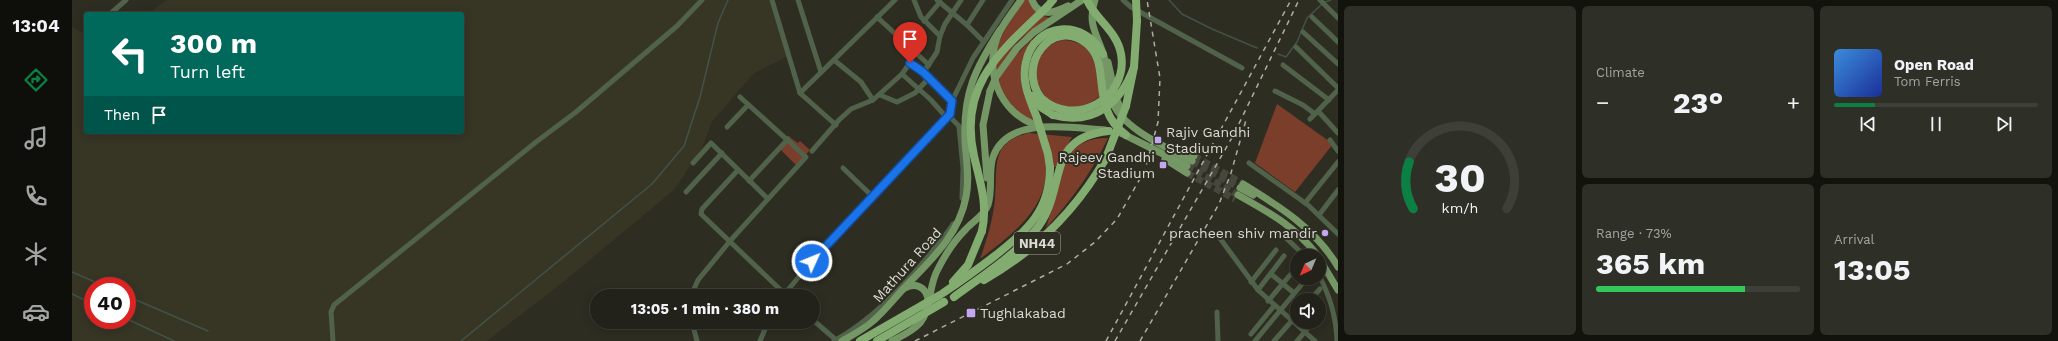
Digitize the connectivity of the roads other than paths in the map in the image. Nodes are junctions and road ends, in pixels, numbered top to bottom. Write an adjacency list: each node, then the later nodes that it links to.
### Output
1 (126, 0): 20 (street)
2 (702, 0): 128 (street)
3 (772, 0): 48 (street)
4 (798, 0): 40 (street)
5 (895, 0): 22 (street)
6 (914, 0): 25 (street)
7 (961, 0): 21 (street)
8 (983, 0): 26 (street)
9 (1012, 0): 30 (street)
10 (1021, 0): 27 (main road)
11 (1032, 0): 13 (main road)
12 (1053, 0): 108 (highway, Mathura Road, bridge)
13 (1081, 0): 80 (main road, bridge)
14 (1087, 0): 65 (highway, bridge)
15 (1095, 0): 33 (main road)
16 (1123, 0): 39 (street)
17 (1136, 0): 38 (highway, NH44, bridge)
18 (938, 1): 21 (street); 25 (street)
19 (1322, 2): 24 (street)
20 (112, 12)
21 (952, 13): 26 (street); 29 (street)
22 (877, 17): 34 (street); 37 (street)
23 (1312, 17): 31 (street)
24 (1338, 18)
25 (924, 21): 29 (street)
26 (967, 25): 30 (street)
27 (1000, 30): 60 (main road); 61 (main road, Mathura Road)
28 (1303, 32): 36 (street)
29 (940, 36): 37 (street)
30 (984, 41): 53 (street)
31 (1338, 42)
32 (1296, 47): 46 (street)
33 (1103, 54): 44 (highway); 64 (main road)
34 (834, 60): 40 (street); 51 (street)
35 (1283, 64): 52 (street)
36 (1338, 64)
37 (929, 65): 41 (street)
38 (1134, 67): 44 (highway, bridge); 111 (highway, NH44, bridge)
39 (1242, 68)
40 (821, 72): 48 (street)
41 (923, 72): 42 (street); 43 (street)
42 (902, 74): 45 (street); 49 (street)
43 (929, 78): 45 (street); 53 (street)
44 (1026, 83): 108 (highway, bridge)
45 (920, 89): 49 (street); 56 (street)
46 (1338, 89): 52 (street)
47 (1274, 91): 55 (street)
48 (800, 93): 58 (street)
49 (880, 95): 51 (street)
50 (740, 98): 54 (street)
51 (873, 100): 58 (street)
52 (1329, 100): 55 (street)
53 (952, 101): 56 (street)
54 (748, 105): 59 (street); 66 (street)
55 (1317, 112): 57 (street); 63 (street)
56 (948, 116): 61 (street); 81 (street)
57 (1310, 119)
58 (836, 125): 69 (street)
59 (727, 127)
60 (1047, 127): 62 (main road); 80 (main road)
61 (962, 129): 104 (main road, Mathura Road); 131 (street)
62 (1109, 131): 65 (main road); 111 (highway)
63 (1338, 133)
64 (1145, 134): 68 (main road); 68 (main road)
65 (1126, 135): 68 (main road)
66 (788, 139): 77 (street); 82 (street)
67 (1330, 140): 70 (street)
68 (1144, 144)
69 (812, 151)
70 (1338, 151)
71 (722, 153): 73 (street); 76 (street); 79 (street)
72 (1338, 162): 83 (street)
73 (693, 163)
74 (1249, 163): 83 (street)
75 (843, 168): 81 (street)
76 (738, 170): 77 (street); 88 (street)
77 (749, 181): 82 (street)
78 (1338, 190): 84 (street)
79 (686, 192)
80 (989, 192): 114 (main road, Mathura Road)
81 (873, 197): 103 (street)
82 (768, 199): 88 (street)
83 (1305, 203): 84 (street)
84 (1319, 215): 85 (street)
85 (1338, 234)
86 (1219, 236): 97 (street)
87 (1285, 237): 89 (street)
88 (730, 241): 101 (street); 102 (street)
89 (1298, 249)
90 (1312, 249): 93 (main road)
91 (1276, 250): 97 (street)
92 (1284, 256): 95 (street)
93 (1338, 267)
94 (1326, 270): 107 (main road)
95 (1271, 274): 98 (street); 106 (street)
96 (1290, 275): 98 (street)
97 (1251, 282): 106 (street)
98 (1283, 283): 109 (street); 113 (street)
99 (1301, 285): 109 (street)
100 (1324, 285): 141 (street)
101 (694, 289)
102 (778, 289)
103 (789, 289)
104 (903, 289): 114 (main road); 119 (main road, Mathura Road)
105 (1320, 289): 110 (street)
106 (1258, 290): 113 (street)
107 (1338, 290)
108 (943, 292): 132 (highway, Mathura Road, bridge)
109 (1294, 293)
110 (1316, 293)
111 (954, 297): 133 (highway, NH44, bridge)
112 (1290, 298): 116 (street)
113 (1268, 300): 115 (street)
114 (928, 304): 135 (main road, Mathura Road)
115 (1274, 306): 116 (street); 127 (street)
116 (1280, 311): 118 (street); 137 (street)
117 (1217, 312): 136 (street)
118 (1290, 319)
119 (872, 322): 131 (main road, Mathura Road); 134 (main road)
120 (1290, 323): 138 (street)
121 (820, 326): 131 (street)
122 (693, 329): 129 (street)
123 (765, 329): 130 (street)
124 (1301, 329): 126 (street)
125 (1307, 329): 126 (street)
126 (1304, 332): 139 (street); 140 (street)
127 (1251, 334)
128 (333, 341)
129 (696, 341)
130 (760, 341)
131 (837, 341)
132 (860, 341)
133 (877, 341)
134 (884, 341)
135 (892, 341)
136 (1218, 341)
137 (1255, 341)
138 (1274, 341)
139 (1297, 341)
140 (1315, 341)
141 (1338, 341)

